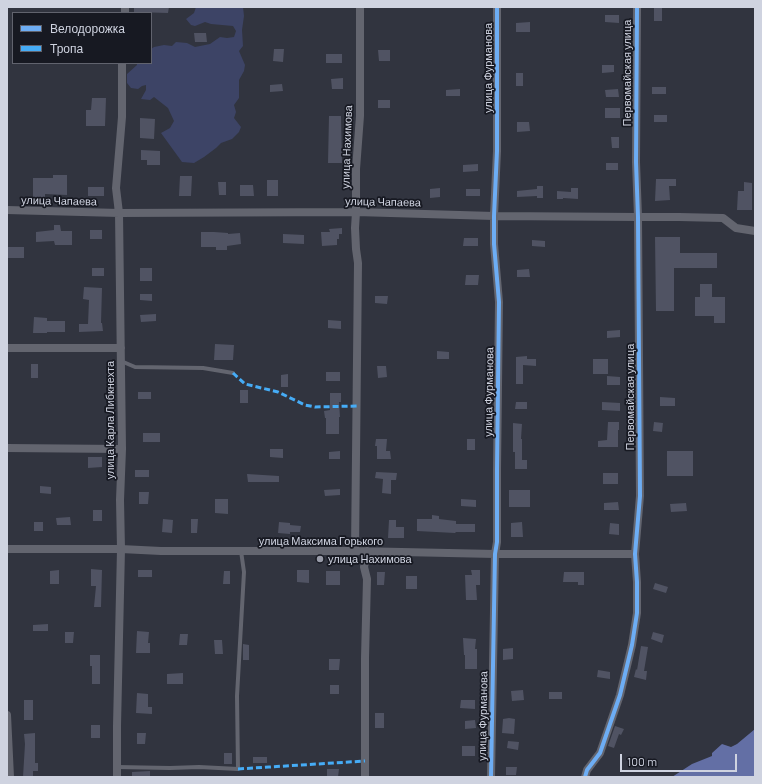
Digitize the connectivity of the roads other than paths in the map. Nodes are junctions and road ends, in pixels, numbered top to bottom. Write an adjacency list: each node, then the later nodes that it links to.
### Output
1 (360, 7): 6 (street, улица Нахимова)
2 (497, 7): 8 (street, улица Фурманова)
3 (637, 7): 9 (street, Первомайская улица)
4 (122, 64): 7 (street, улица Карла Либкнехта)
5 (7, 210): 7 (street, улица Чапаева)
6 (356, 212): 7 (street, улица Чапаева); 8 (street, улица Чапаева); 19 (street, улица Нахимова)
7 (119, 213): 12 (street, улица Карла Либкнехта)
8 (494, 216): 9 (street, улица Чапаева); 22 (street, улица Фурманова)
9 (638, 217): 10 (street, улица Чапаева); 23 (street, Первомайская улица)
10 (755, 231)
11 (7, 348): 12 (street)
12 (121, 348): 13 (street, улица Карла Либкнехта)
13 (121, 360): 14 (lane); 16 (street, улица Карла Либкнехта)
14 (233, 373)
15 (7, 448): 16 (street)
16 (122, 449): 18 (street, улица Карла Либкнехта)
17 (7, 549): 18 (street, улица Максима Горького)
18 (121, 549): 21 (street, улица Максима Горького); 25 (street, улица Карла Либкнехта)
19 (355, 551): 20 (street, улица Максима Горького); 21 (street, улица Максима Горького)
20 (367, 551): 22 (street, улица Максима Горького); 28 (street)
21 (241, 552): 25 (lane)
22 (495, 554): 23 (street, улица Максима Горького); 29 (street, улица Фурманова)
23 (635, 554): 30 (street, Первомайская улица)
24 (7, 715): 26 (street)
25 (117, 767): 27 (street, улица Карла Либкнехта)
26 (10, 777)
27 (117, 777)
28 (365, 777)
29 (491, 777)
30 (585, 777)

